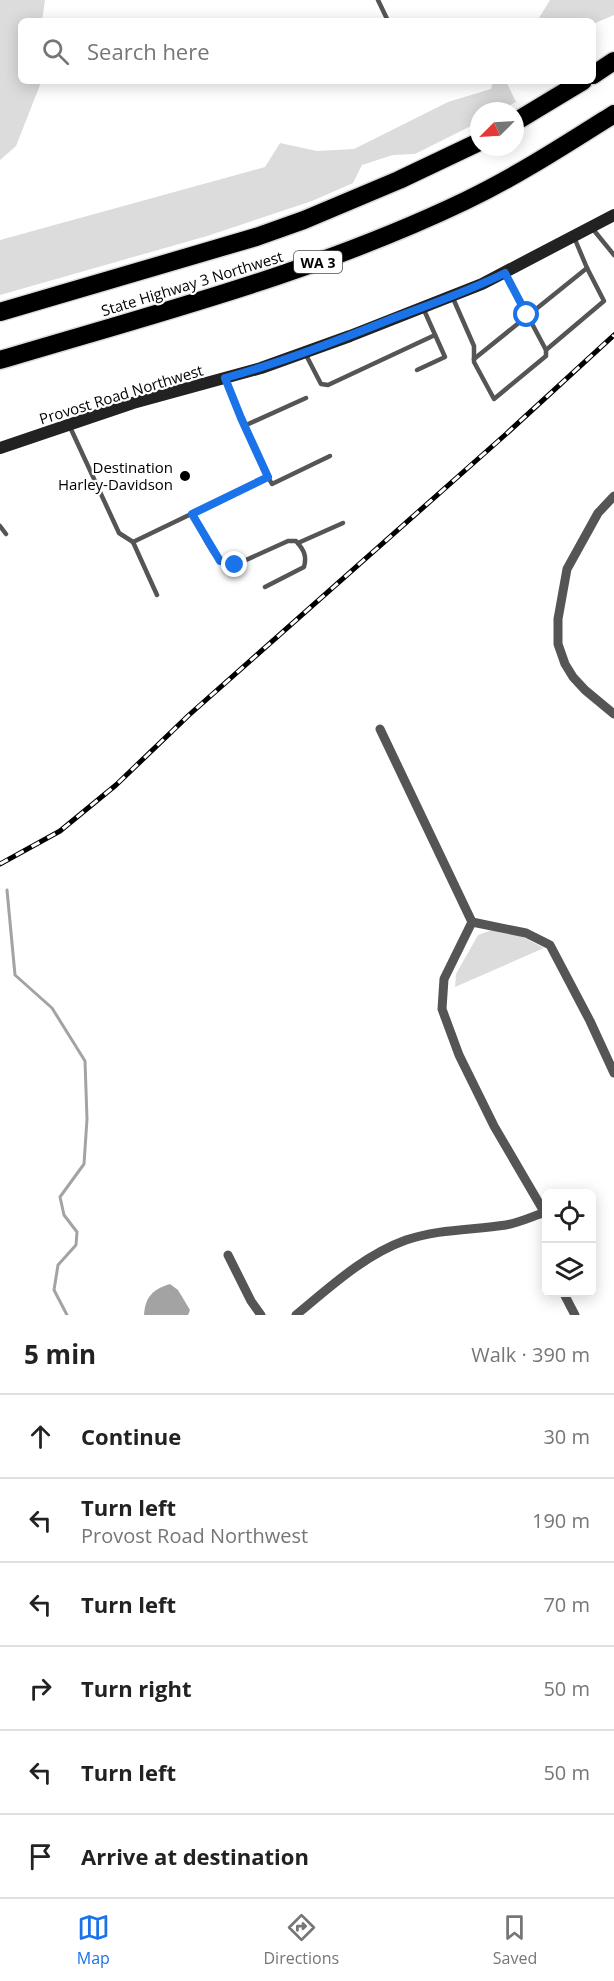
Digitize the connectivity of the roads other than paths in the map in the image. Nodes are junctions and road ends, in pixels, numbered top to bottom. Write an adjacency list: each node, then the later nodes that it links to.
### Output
1 (378, 0): 2 (lane)
2 (387, 18)
3 (614, 61): 4 (highway)
4 (596, 73)
5 (578, 84): 7 (highway)
6 (614, 114): 23 (highway, State Highway 3 Northwest / WA 3)
7 (524, 117)
8 (470, 146): 17 (highway, State Highway 3 Northwest)
9 (614, 215): 10 (street, Provost Road Northwest)
10 (592, 227): 11 (street, Provost Road Northwest); 12 (lane)
11 (574, 237): 13 (lane); 14 (street, Provost Road Northwest)
12 (614, 255)
13 (586, 268): 18 (lane); 20 (lane)
14 (505, 273): 15 (street, Provost Road Northwest); 18 (lane)
15 (452, 296): 16 (street, Provost Road Northwest); 22 (lane)
16 (423, 307): 19 (lane); 21 (street, Provost Road Northwest)
17 (0, 312)
18 (527, 315): 20 (lane); 22 (lane)
19 (435, 335): 21 (lane); 24 (lane)
20 (546, 350): 22 (lane)
21 (304, 352): 25 (street, Provost Road Northwest)
22 (474, 359)
23 (0, 360)
24 (417, 370)
25 (225, 378): 27 (street, Provost Road Northwest); 28 (lane)
26 (306, 398): 28 (lane)
27 (68, 425): 29 (street, Provost Road Northwest); 37 (lane)
28 (244, 426): 31 (lane)
29 (0, 448)
30 (330, 456): 31 (lane)
31 (268, 477): 33 (lane)
32 (614, 496): 41 (street)
33 (192, 514): 37 (lane); 38 (lane)
34 (343, 523): 38 (lane)
35 (0, 526): 36 (lane)
36 (6, 534)
37 (133, 542): 40 (lane)
38 (298, 543): 39 (lane)
39 (265, 587)
40 (157, 595)
41 (614, 714)
42 (380, 729): 43 (street)
43 (472, 922): 44 (street); 45 (street)
44 (614, 1072)
45 (542, 1207)
46 (542, 1215): 50 (street)
47 (228, 1255): 49 (street)
48 (565, 1297): 51 (street)
49 (261, 1315)
50 (296, 1315)
51 (575, 1315)

